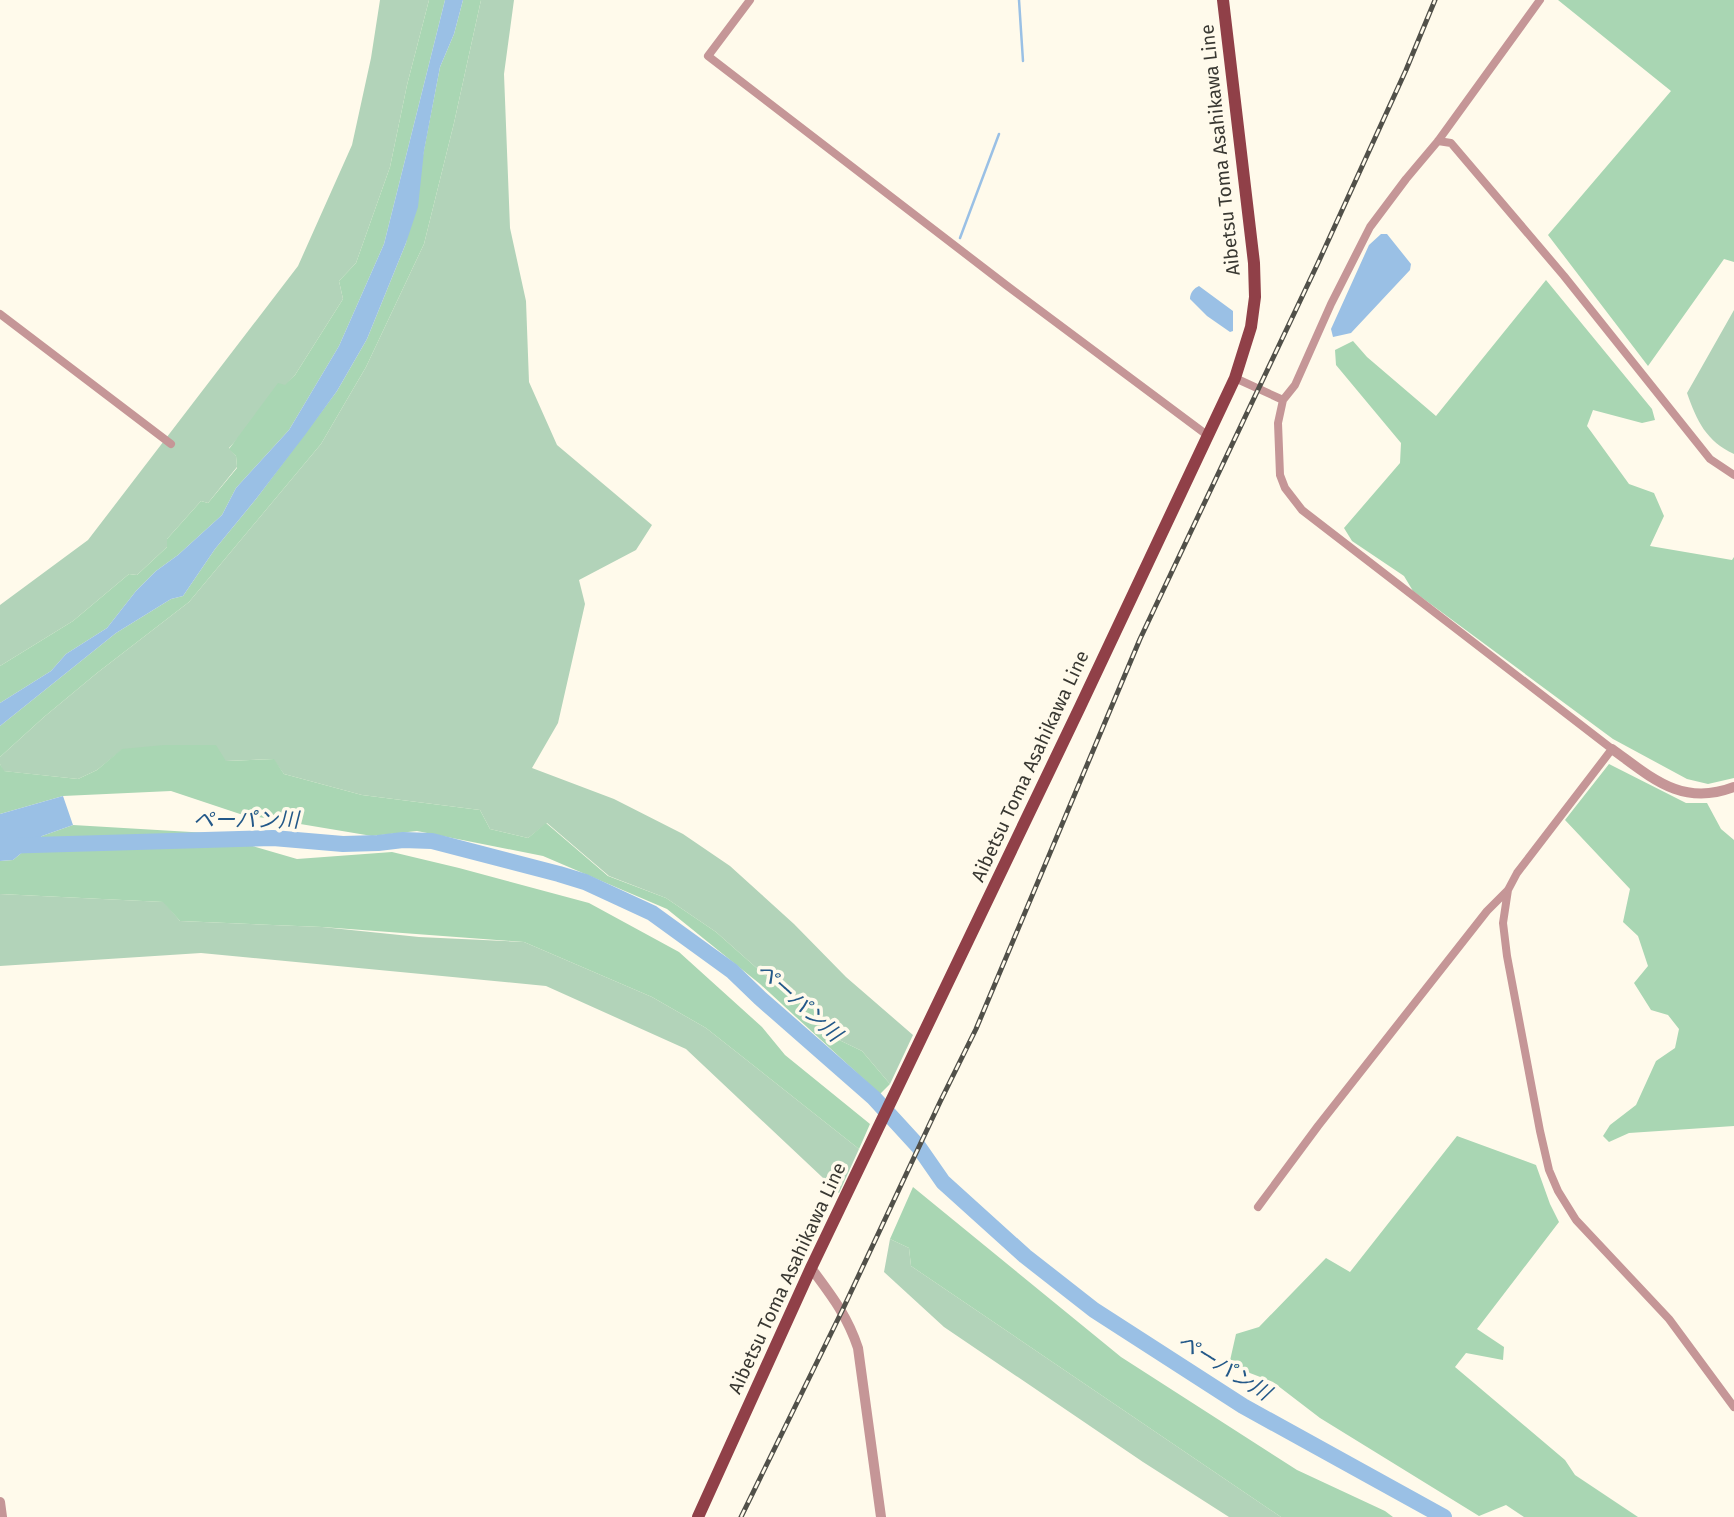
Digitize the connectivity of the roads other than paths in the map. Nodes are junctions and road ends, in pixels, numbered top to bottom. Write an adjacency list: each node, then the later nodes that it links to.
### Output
1 (750, 0): 8 (street)
2 (1223, 0): 6 (main road, Aibetsu Toma Asahikawa Line)
3 (1540, 0): 4 (street)
4 (1438, 141): 7 (street); 10 (street)
5 (0, 314): 9 (street)
6 (1235, 378): 7 (street); 8 (main road, Aibetsu Toma Asahikawa Line)
7 (1283, 400): 11 (street)
8 (1207, 435): 15 (main road, Aibetsu Toma Asahikawa Line)
9 (171, 444)
10 (1734, 475)
11 (1612, 749): 12 (street); 13 (street)
12 (1734, 788)
13 (1507, 890): 14 (street); 16 (street)
14 (1258, 1207)
15 (811, 1268): 19 (main road, Aibetsu Toma Asahikawa Line); 20 (street)
16 (1734, 1407)
17 (0, 1502): 18 (street)
18 (2, 1517)
19 (698, 1517)
20 (881, 1517)

